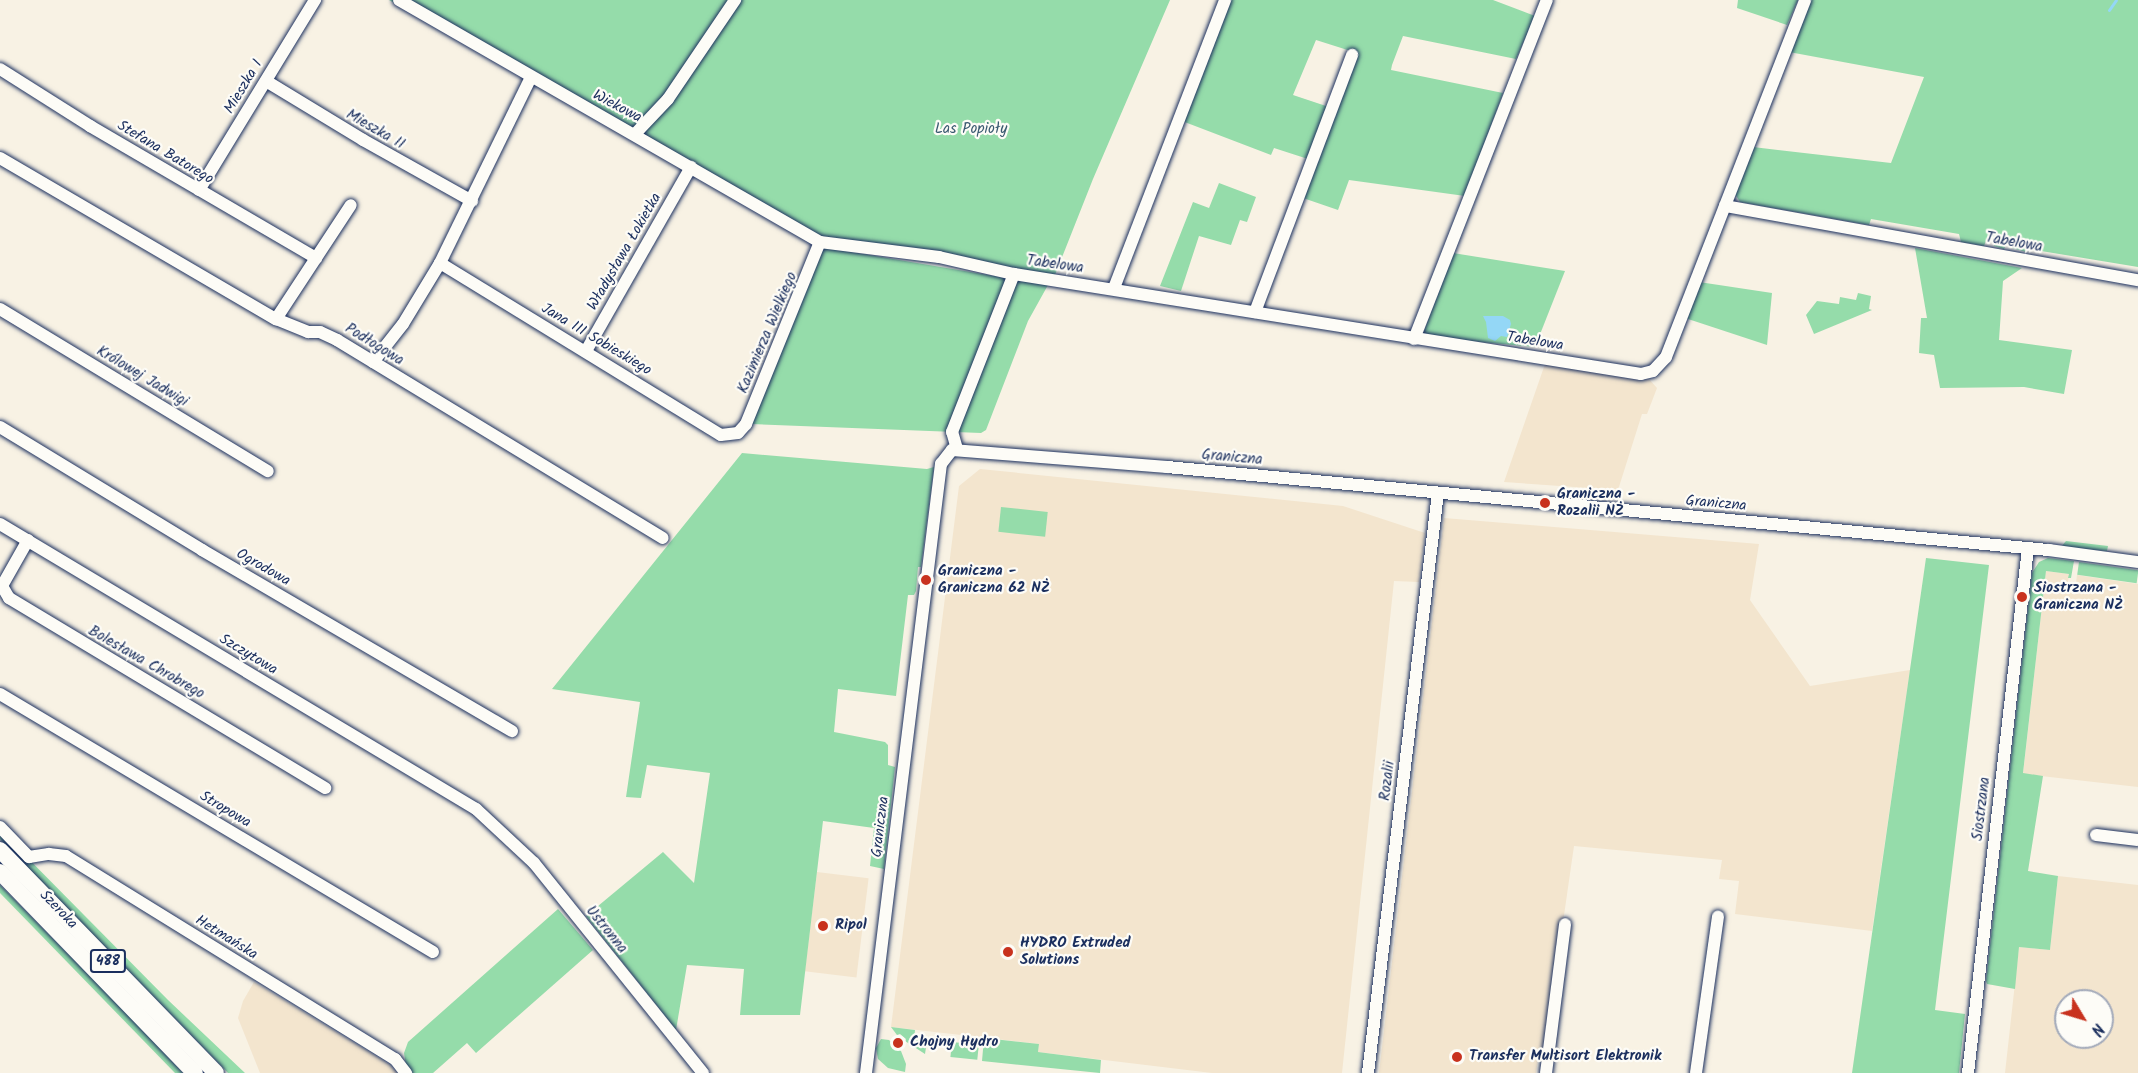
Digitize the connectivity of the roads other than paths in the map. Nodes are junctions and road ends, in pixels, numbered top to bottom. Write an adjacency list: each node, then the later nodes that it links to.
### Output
1 (315, 0): 10 (street, Mieszka I)
2 (399, 0): 9 (street, Wiekowa)
3 (735, 0): 11 (street)
4 (1225, 0): 23 (street)
5 (1547, 0): 27 (street)
6 (1805, 0): 17 (street)
7 (1352, 56): 25 (street)
8 (0, 69): 14 (street, Stefana Batorego)
9 (531, 77): 11 (street, Wiekowa); 15 (street)
10 (266, 81): 14 (street, Mieszka I); 15 (street, Mieszka II)
11 (635, 134): 13 (street, Wiekowa)
12 (0, 158): 26 (street, Podłogowa)
13 (691, 167): 18 (street, Wiekowa); 28 (street, Władysława Łokietka)
14 (199, 190): 19 (street, Stefana Batorego)
15 (472, 201): 20 (street)
16 (351, 205): 19 (street)
17 (1725, 206): 22 (street, Tabelowa); 27 (street, Tabelowa)
18 (820, 242): 21 (street, Tabelowa); 31 (street, Kazimierza Wielkiego)
19 (316, 258): 26 (street)
20 (440, 263): 28 (street, Jana III Sobieskiego); 29 (street)
21 (1014, 274): 23 (street, Tabelowa); 32 (street)
22 (2138, 280)
23 (1114, 288): 25 (street, Tabelowa)
24 (0, 309): 33 (street, Królowej Jadwigi)
25 (1255, 312): 27 (street, Tabelowa)
26 (276, 319): 29 (street, Podłogowa)
27 (1414, 339)
28 (586, 351): 31 (street, Jana III Sobieskiego)
29 (373, 362): 36 (street, Podłogowa)
30 (0, 427): 41 (street, Ogrodowa)
31 (738, 433)
32 (957, 449): 34 (street, Graniczna); 56 (street, Graniczna)
33 (268, 471)
34 (1438, 493): 38 (street, Graniczna); 57 (street, Rozalii)
35 (0, 524): 37 (street, Szczytowa)
36 (663, 538)
37 (28, 540): 42 (street, Bolesława Chrobrego); 43 (street, Szczytowa)
38 (2028, 548): 39 (street, Graniczna); 60 (street, Siostrzana)
39 (2138, 562)
40 (0, 694): 51 (street, Stropowa)
41 (512, 731)
42 (325, 788)
43 (481, 812): 55 (street, Ustronna)
44 (0, 827): 52 (street, Hetmańska)
45 (2096, 835): 46 (street)
46 (2138, 840)
47 (0, 850): 54 (main road, Szeroka / 488)
48 (0, 872): 53 (main road, Szeroka / 488)
49 (1718, 917): 59 (street)
50 (1565, 924): 58 (street)
51 (433, 952)
52 (403, 1069)
53 (195, 1073)
54 (216, 1073)
55 (703, 1073)
56 (866, 1073)
57 (1368, 1073)
58 (1546, 1073)
59 (1696, 1073)
60 (1968, 1073)

